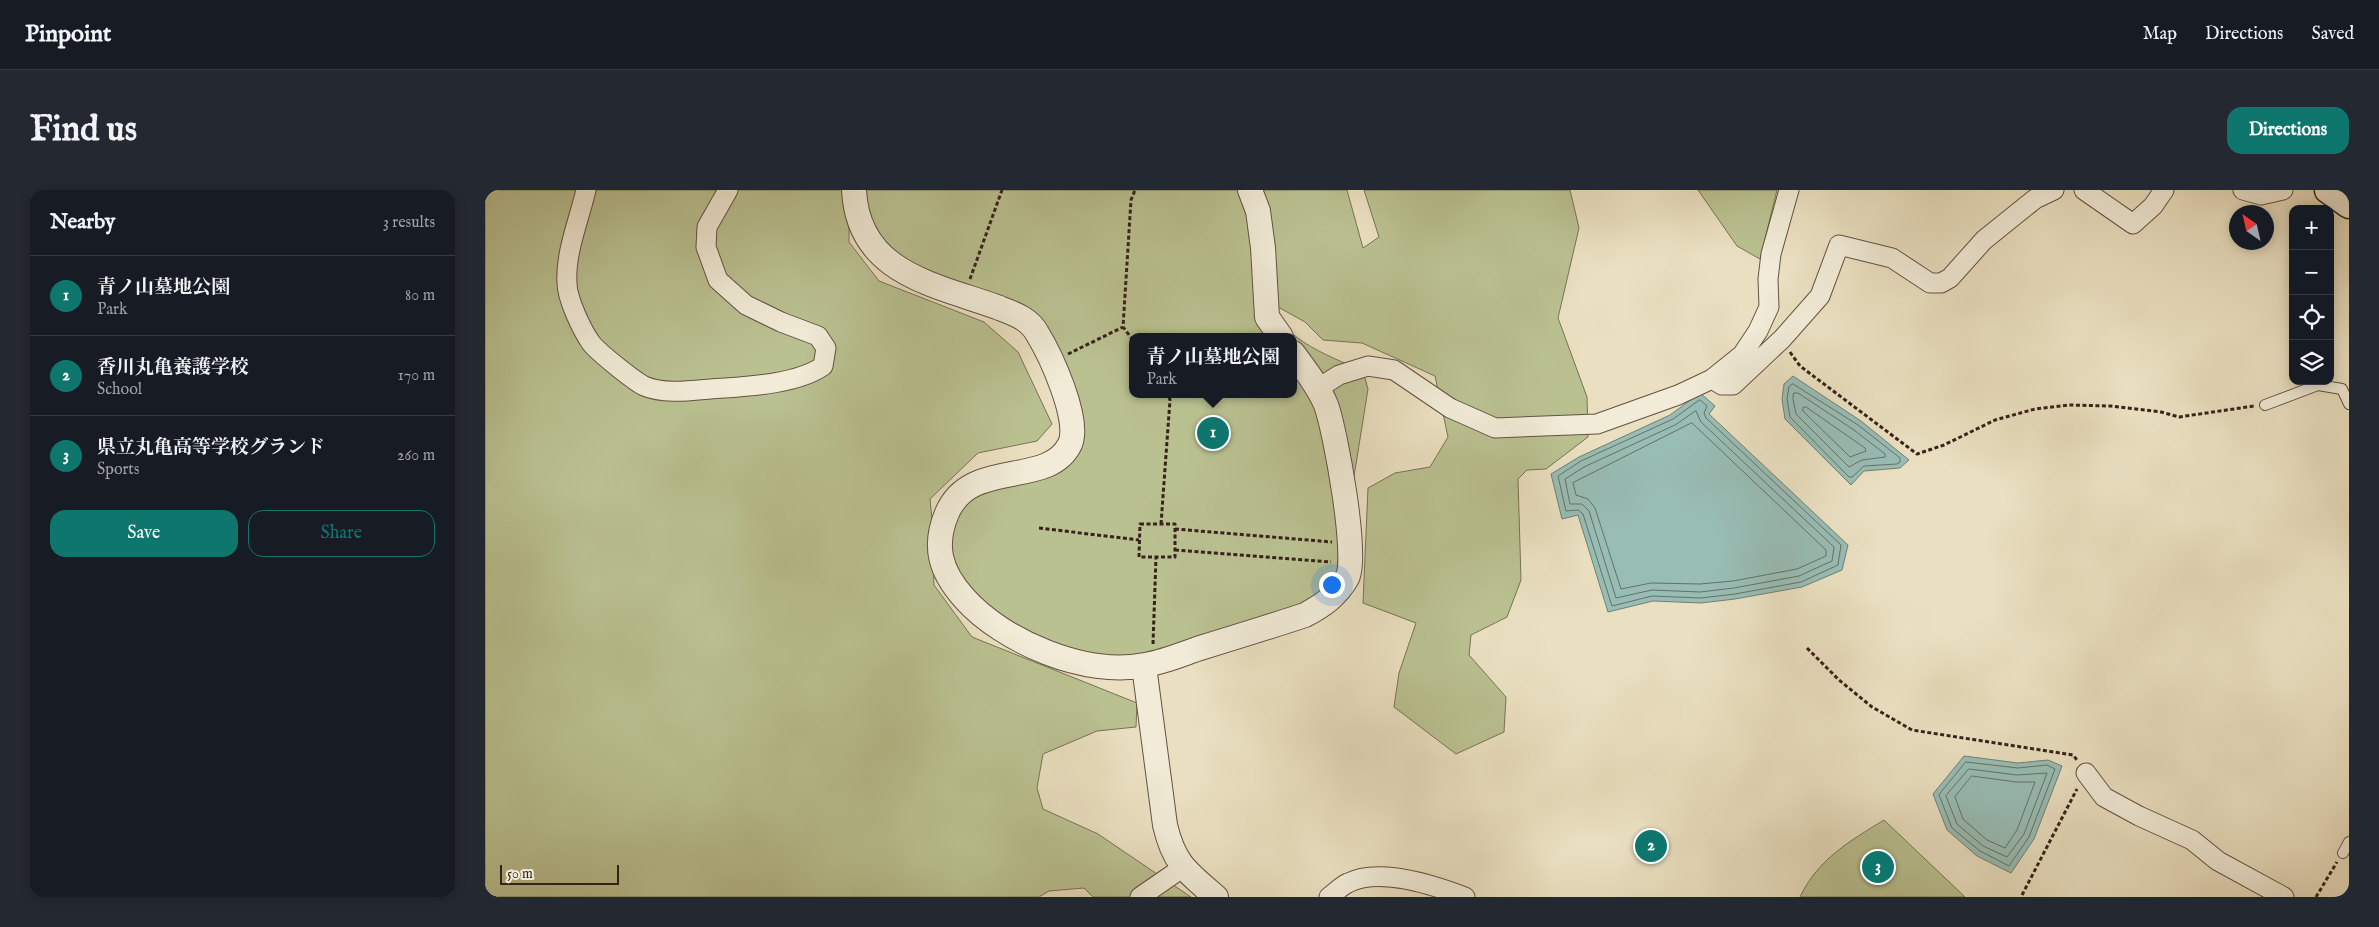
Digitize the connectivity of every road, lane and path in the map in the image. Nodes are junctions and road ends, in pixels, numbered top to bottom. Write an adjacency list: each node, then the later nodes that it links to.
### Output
1 (585, 190): 2 (street)
2 (728, 190)
3 (854, 190): 15 (street)
4 (1002, 190): 15 (path)
5 (1135, 190): 16 (path)
6 (1250, 190): 17 (street)
7 (1789, 190): 22 (street)
8 (2054, 190): 19 (street)
9 (2084, 190): 10 (street)
10 (2164, 190)
11 (2243, 190): 12 (street)
12 (2283, 190)
13 (2328, 190): 14 (main road)
14 (2349, 205)
15 (964, 295): 21 (street)
16 (1123, 327): 18 (path); 21 (path)
17 (1278, 333)
18 (1129, 335)
19 (1781, 339): 22 (street); 25 (path)
20 (1297, 359): 23 (street)
21 (1051, 362): 35 (street)
22 (1712, 379): 23 (street)
23 (1317, 389): 32 (street)
24 (1169, 398): 27 (path)
25 (2265, 404): 26 (lane)
26 (2349, 404)
27 (1161, 524): 29 (path); 30 (path)
28 (1039, 528): 30 (path)
29 (1175, 529): 31 (path); 32 (path)
30 (1139, 540): 33 (path)
31 (1175, 550): 32 (path); 33 (path)
32 (1349, 553): 35 (street)
33 (1155, 557): 35 (path)
34 (1807, 648): 36 (path)
35 (1148, 665): 39 (street)
36 (2086, 773): 40 (path); 45 (street)
37 (2349, 842): 38 (lane)
38 (2343, 853): 46 (path)
39 (1182, 868): 41 (street); 42 (street)
40 (2022, 895)
41 (1140, 897)
42 (1216, 897)
43 (1329, 897): 44 (street)
44 (1465, 897)
45 (2284, 897)
46 (2317, 897)

